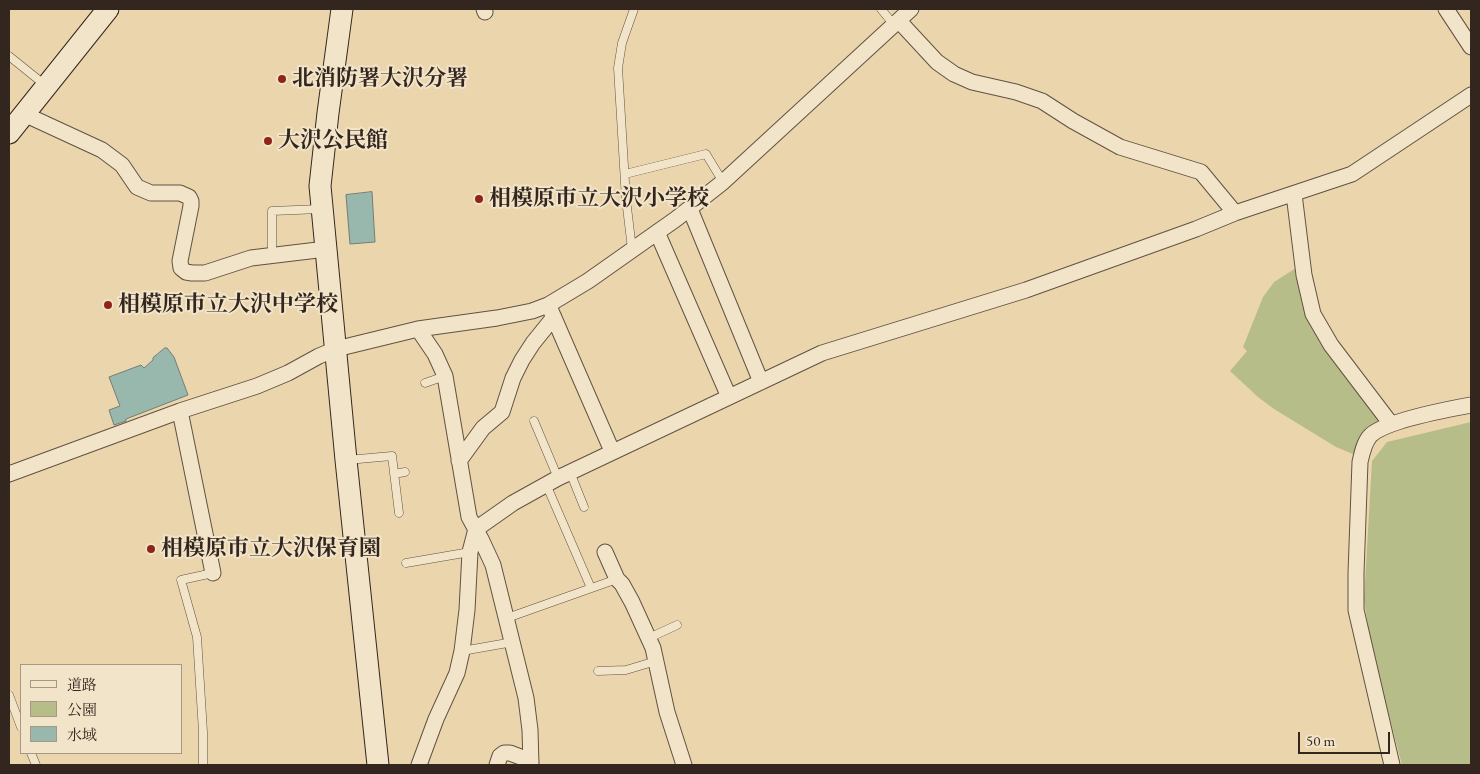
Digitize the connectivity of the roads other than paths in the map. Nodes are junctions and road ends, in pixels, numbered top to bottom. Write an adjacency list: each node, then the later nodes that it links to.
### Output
1 (108, 9): 10 (street)
2 (342, 9): 17 (street)
3 (634, 9): 14 (lane)
4 (881, 9): 7 (lane)
5 (911, 9): 7 (street)
6 (1446, 9): 8 (street)
7 (896, 23): 15 (street); 19 (street)
8 (1471, 47)
9 (9, 56): 10 (lane)
10 (46, 86): 12 (street)
11 (1471, 95): 16 (street)
12 (24, 114): 13 (street); 23 (street)
13 (9, 133)
14 (625, 174): 15 (lane); 22 (lane)
15 (723, 182): 18 (street)
16 (1294, 194): 19 (street); 34 (street)
17 (322, 209): 21 (street); 23 (lane)
18 (690, 209): 20 (street); 28 (street)
19 (1235, 213): 28 (street)
20 (657, 232): 22 (street); 30 (street)
21 (326, 248): 23 (street); 26 (street)
22 (632, 249): 24 (street)
23 (272, 256)
24 (551, 311): 25 (street); 37 (street); 39 (street)
25 (418, 329): 26 (street); 27 (street)
26 (336, 349): 32 (street); 38 (street)
27 (446, 376): 29 (lane); 39 (street)
28 (761, 382): 30 (street)
29 (425, 383)
30 (729, 396): 37 (street)
31 (1471, 405): 34 (street)
32 (180, 411): 41 (street); 50 (street)
33 (534, 421): 35 (lane)
34 (1392, 424): 68 (street)
35 (542, 440): 36 (lane); 43 (lane)
36 (533, 444)
37 (612, 451): 43 (street)
38 (346, 460): 42 (lane); 64 (street)
39 (459, 461): 46 (street)
40 (405, 472): 42 (lane)
41 (9, 474)
42 (394, 474): 45 (lane)
43 (558, 478): 44 (lane); 46 (street); 52 (lane)
44 (584, 507)
45 (399, 513)
46 (476, 529): 47 (street); 53 (street)
47 (470, 552): 49 (lane); 57 (street)
48 (605, 552): 51 (street)
49 (406, 563)
50 (213, 573): 63 (lane)
51 (617, 579): 52 (lane); 55 (street)
52 (591, 588): 53 (lane)
53 (507, 618): 56 (street)
54 (678, 625): 55 (lane)
55 (649, 638): 58 (street)
56 (513, 642): 57 (lane); 62 (street)
57 (462, 651): 65 (street)
58 (656, 661): 59 (lane); 67 (street)
59 (598, 671)
60 (9, 695): 61 (lane)
61 (20, 724)
62 (531, 763): 66 (street)
63 (203, 765)
64 (378, 765)
65 (419, 765)
66 (497, 765)
67 (684, 765)
68 (1392, 765)

